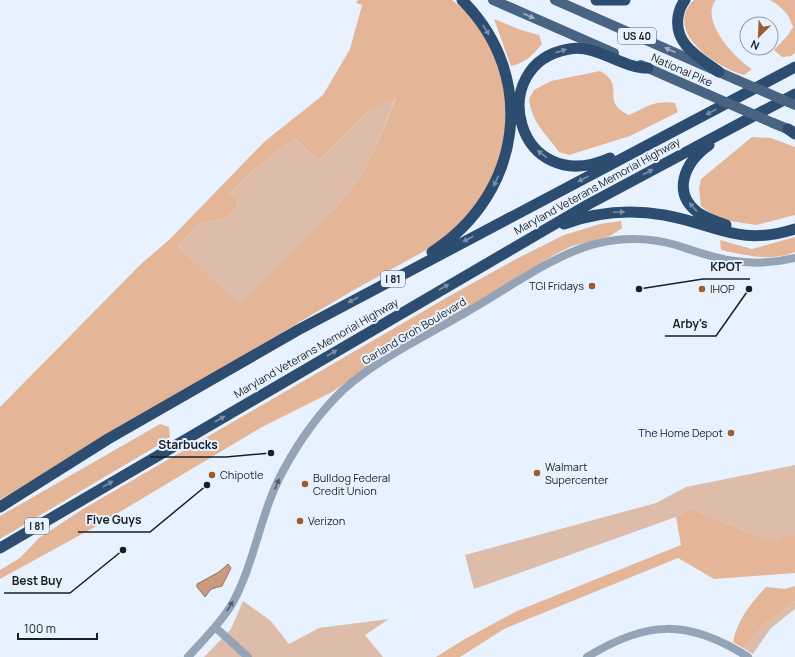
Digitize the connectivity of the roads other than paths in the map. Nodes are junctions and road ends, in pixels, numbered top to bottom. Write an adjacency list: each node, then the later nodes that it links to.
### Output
1 (462, 0): 21 (highway, one-way to 21)
2 (493, 0): 9 (main road, National Pike / US 40, one-way to 9)
3 (555, 0): 10 (main road, National Pike / US 40, one-way to 3)
4 (596, 0): 5 (highway)
5 (625, 0)
6 (685, 0): 10 (highway)
7 (795, 62): 12 (highway)
8 (795, 67): 12 (highway, Maryland Veterans Memorial Highway / I 81)
9 (648, 68): 15 (highway, one-way to 9); 16 (main road, National Pike / US 40, bridge)
10 (719, 72): 13 (main road, National Pike / US 40, bridge)
11 (795, 94): 14 (highway, Maryland Veterans Memorial Highway / I 81)
12 (736, 99): 15 (highway, Maryland Veterans Memorial Highway / I 81, one-way to 15)
13 (795, 105)
14 (769, 107): 17 (highway, one-way to 14); 19 (highway, Maryland Veterans Memorial Highway / I 81, one-way to 14)
15 (682, 127): 21 (highway, Maryland Veterans Memorial Highway / I 81, one-way to 21)
16 (793, 132)
17 (795, 222)
18 (795, 229): 19 (highway, one-way to 18)
19 (504, 253): 22 (highway, Maryland Veterans Memorial Highway / I 81, one-way to 19)
20 (795, 258): 26 (street, Garland Groh Boulevard, one-way to 20)
21 (375, 288): 23 (highway, Maryland Veterans Memorial Highway / I 81, one-way to 23)
22 (74, 504): 24 (highway, Maryland Veterans Memorial Highway / I 81); 25 (highway)
23 (0, 507)
24 (0, 548)
25 (0, 555)
26 (215, 627): 27 (street, Garland Groh Boulevard); 28 (street)
27 (188, 657)
28 (248, 657)
29 (587, 657): 30 (street)
30 (748, 657)

